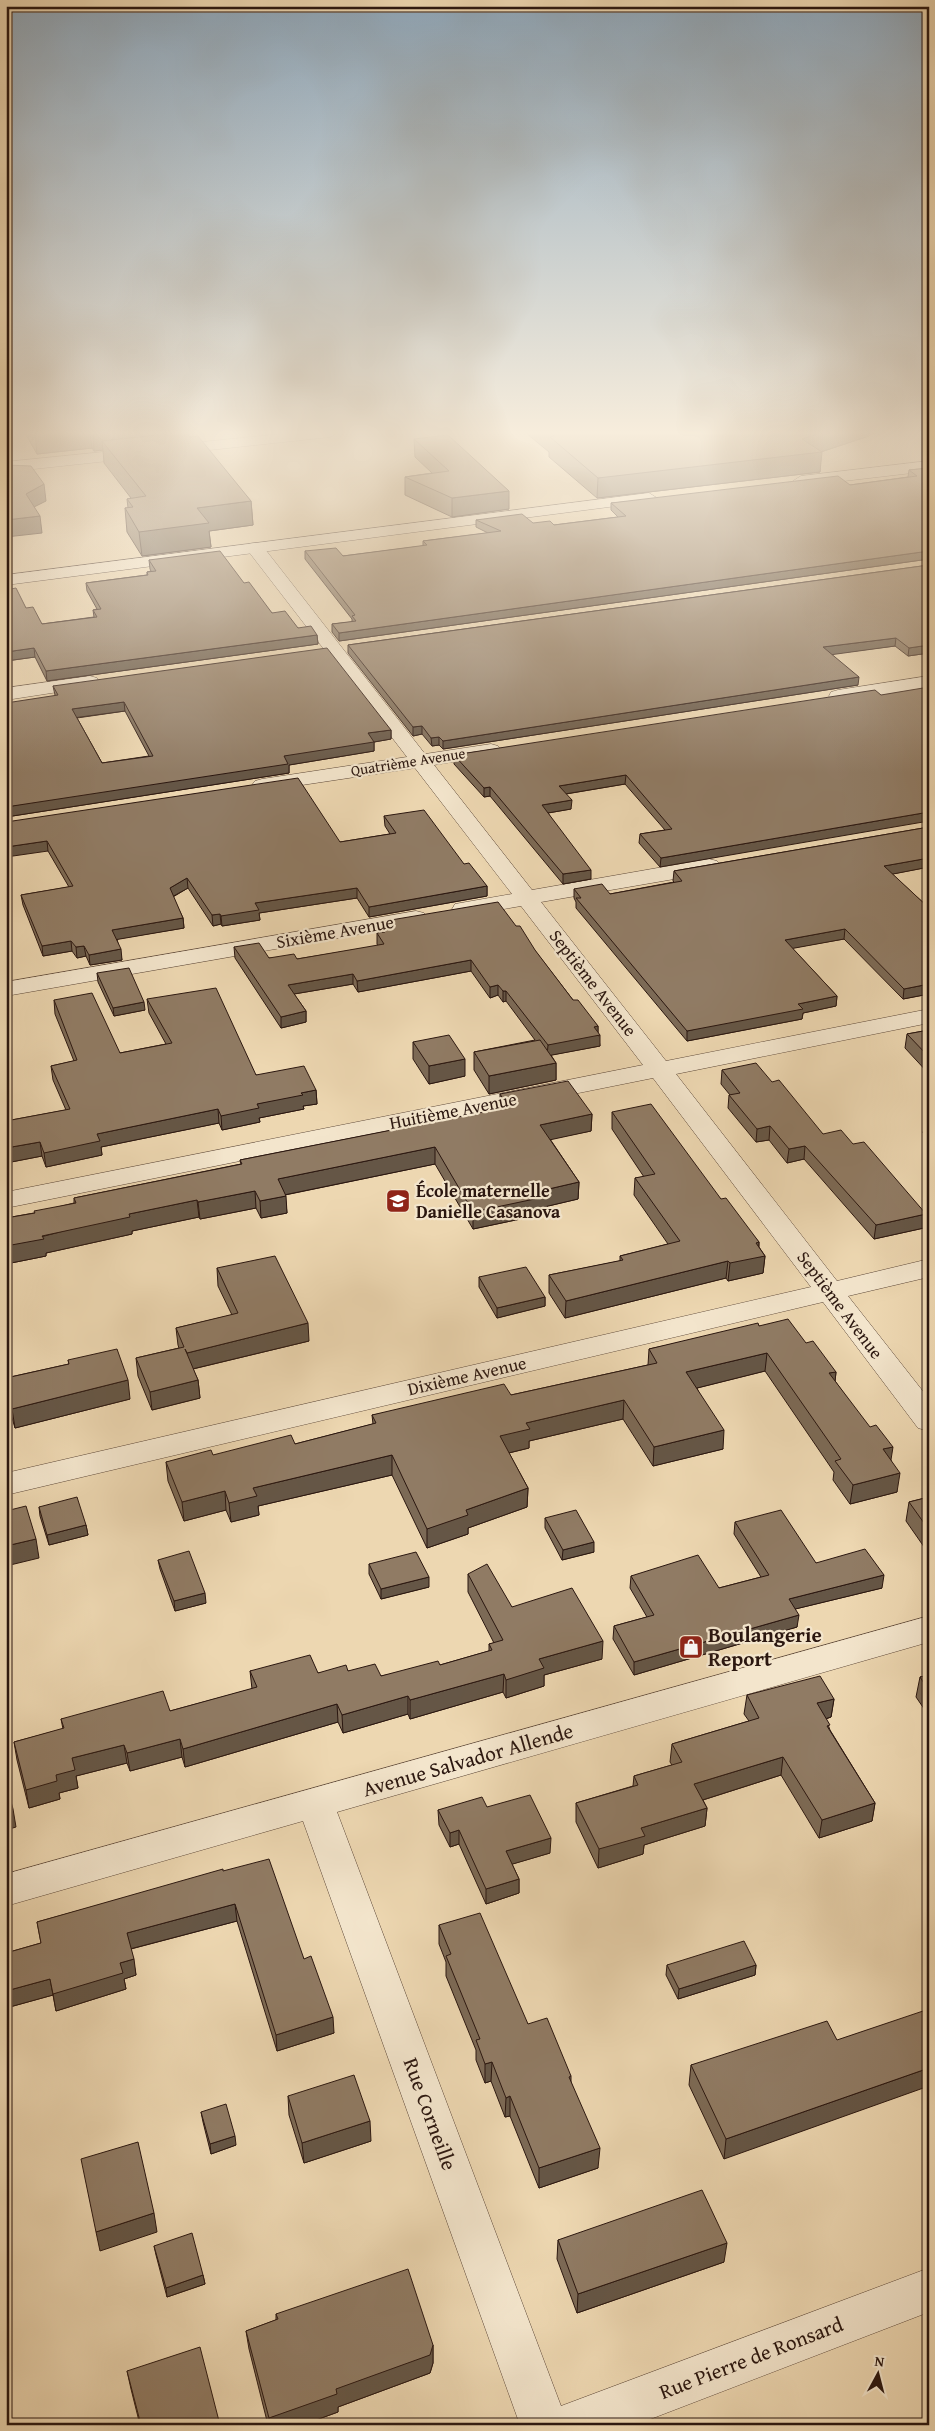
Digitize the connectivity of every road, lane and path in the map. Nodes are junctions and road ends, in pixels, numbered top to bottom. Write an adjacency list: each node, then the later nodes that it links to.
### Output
1 (267, 546): 2 (street)
2 (255, 548): 3 (street); 4 (street, Septième Avenue)
3 (6, 580)
4 (343, 647): 5 (street); 11 (street, Septième Avenue)
5 (309, 652)
6 (104, 680): 8 (street)
7 (929, 682): 9 (street)
8 (6, 694)
9 (820, 699)
10 (514, 746): 11 (street, Quatrième Avenue)
11 (420, 760): 12 (street, Quatrième Avenue); 14 (street, Septième Avenue)
12 (239, 789)
13 (727, 863): 14 (street, Sixième Avenue)
14 (527, 898): 15 (street, Sixième Avenue); 17 (street, Septième Avenue)
15 (6, 989)
16 (929, 1016): 17 (street, Huitième Avenue)
17 (660, 1070): 18 (street, Huitième Avenue); 20 (street, Septième Avenue)
18 (6, 1200)
19 (929, 1268): 20 (street, Dixième Avenue)
20 (829, 1292): 21 (street, Septième Avenue); 22 (street, Dixième Avenue)
21 (929, 1421)
22 (6, 1484)
23 (929, 1629): 24 (street, Avenue Salvador Allende)
24 (315, 1803): 25 (street, Avenue Salvador Allende); 27 (street, Rue Corneille)
25 (6, 1890)
26 (929, 2290): 28 (street, Rue Pierre de Ronsard)
27 (544, 2425)
28 (572, 2425)

